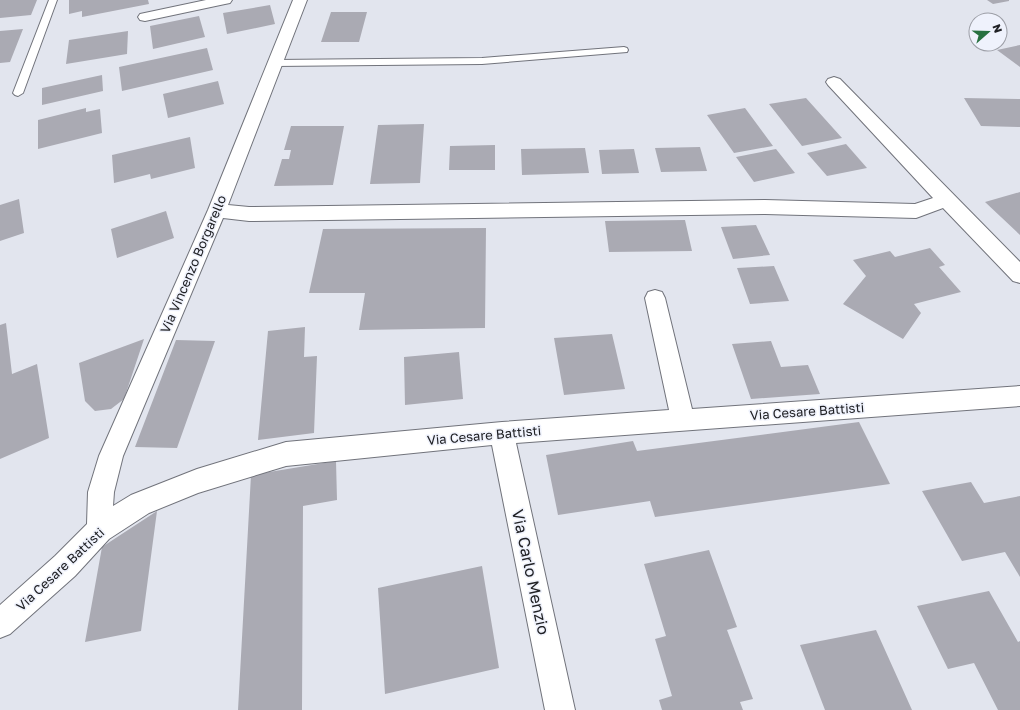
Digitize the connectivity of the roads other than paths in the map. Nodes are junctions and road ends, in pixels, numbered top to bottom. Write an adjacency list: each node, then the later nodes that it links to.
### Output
1 (54, 0): 8 (lane)
2 (225, 0): 4 (street)
3 (300, 0): 6 (street, Via Vincenzo Borgarello)
4 (145, 17)
5 (624, 50): 6 (lane)
6 (275, 62): 10 (street, Via Vincenzo Borgarello)
7 (834, 82): 9 (street)
8 (18, 93)
9 (946, 200): 10 (street); 11 (street)
10 (217, 210): 16 (street, Via Vincenzo Borgarello)
11 (1020, 275)
12 (656, 298): 14 (street)
13 (1020, 396): 14 (street, Via Cesare Battisti)
14 (683, 420): 15 (street, Via Cesare Battisti)
15 (502, 433): 16 (street, Via Cesare Battisti); 18 (street, Via Carlo Menzio)
16 (100, 530): 17 (street, Via Cesare Battisti)
17 (0, 624)
18 (560, 710)

